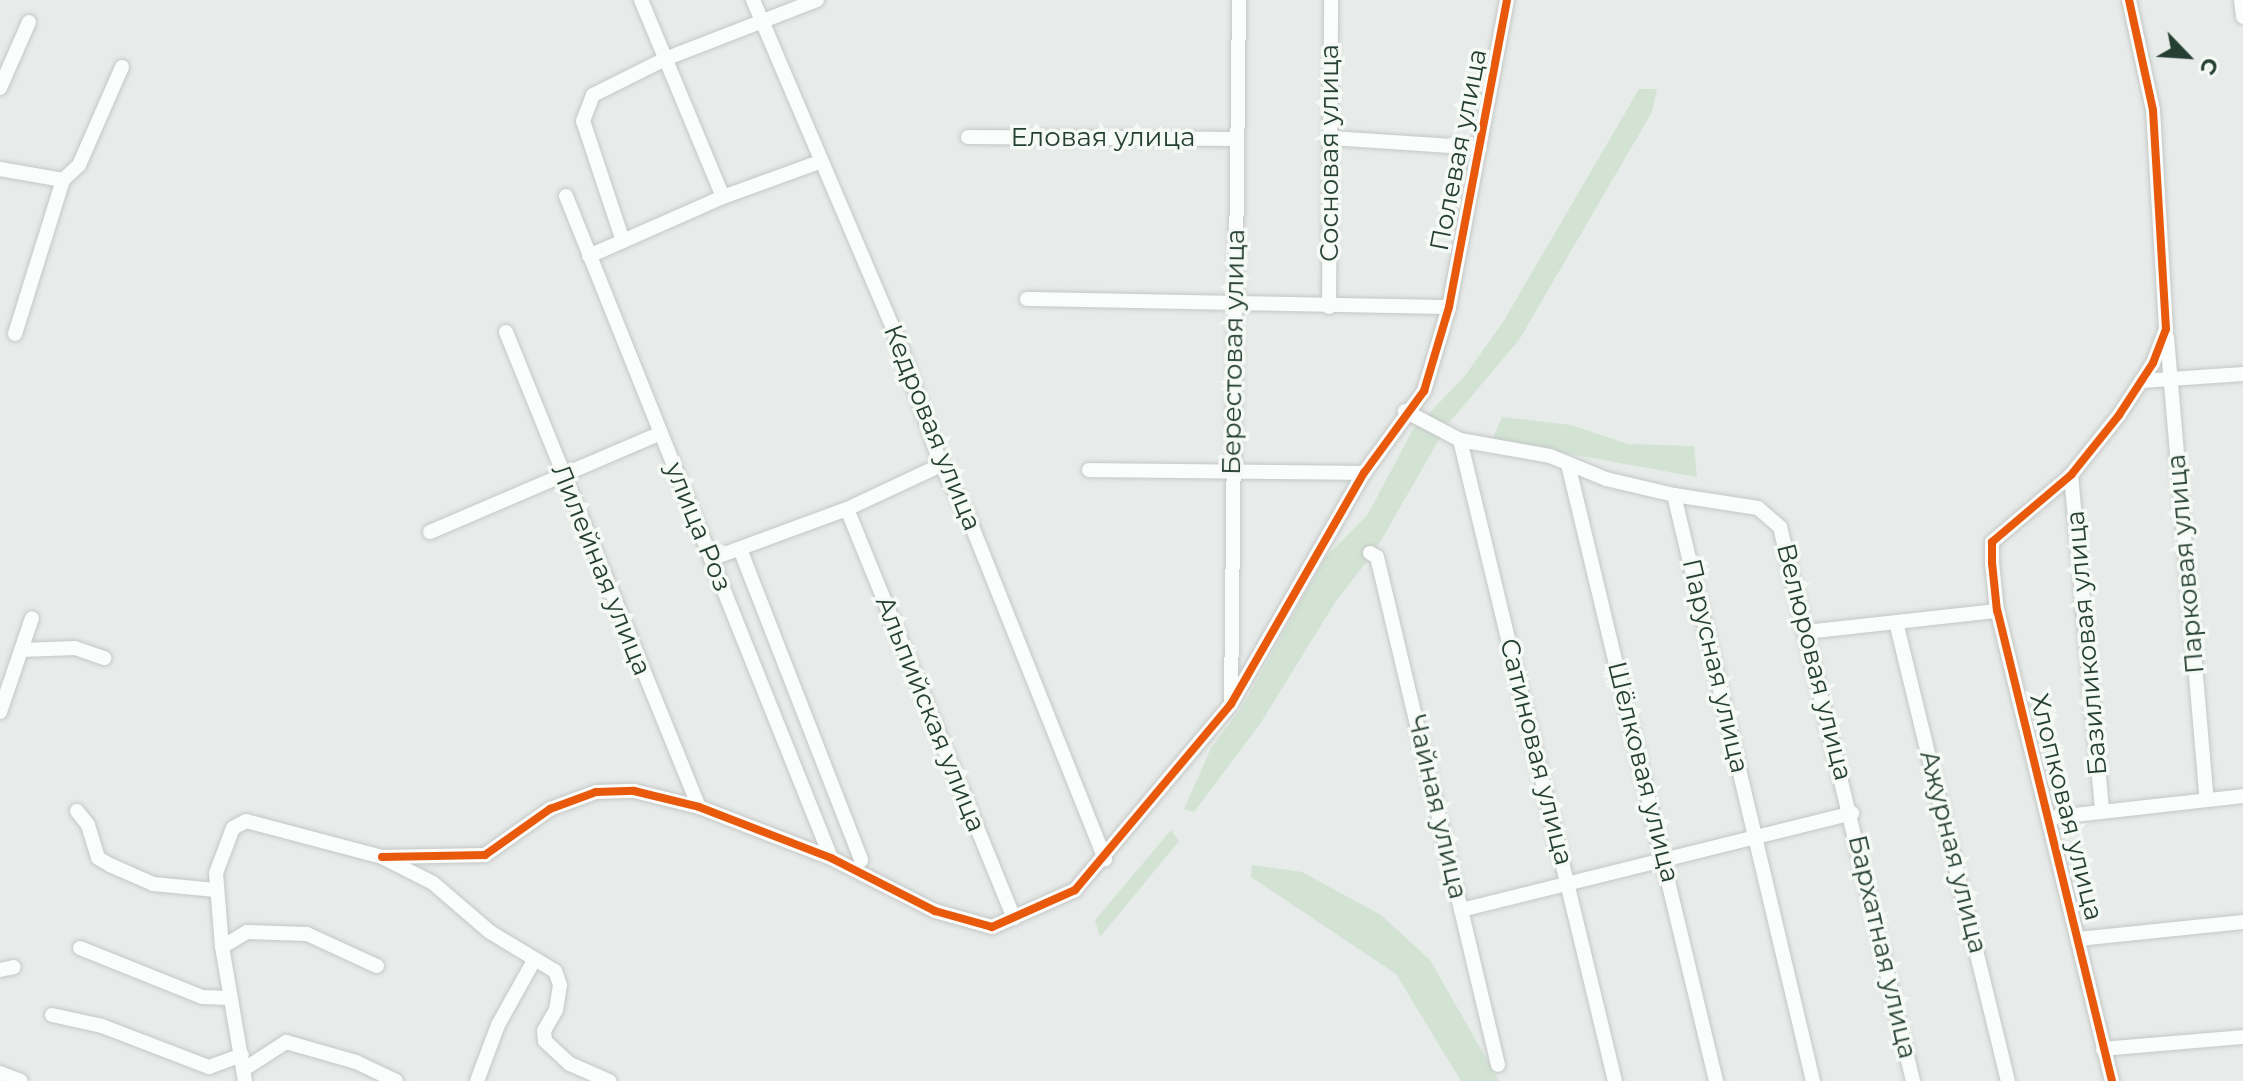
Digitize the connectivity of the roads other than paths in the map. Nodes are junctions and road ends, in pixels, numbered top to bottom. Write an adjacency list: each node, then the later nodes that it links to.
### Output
1 (641, 0): 12 (street)
2 (753, 0): 10 (street, Кедровая улица)
3 (817, 0): 10 (street)
4 (1239, 0): 17 (street, Берестовая улица)
5 (1331, 0): 16 (street, Сосновая улица)
6 (1507, 0): 18 (street, Полевая улица)
7 (2241, 0): 9 (street)
8 (2131, 3): 30 (street, Парковая улица)
9 (2243, 17)
10 (761, 18): 12 (street); 19 (street, Кедровая улица)
11 (29, 22): 14 (street)
12 (665, 59): 23 (street); 24 (street)
13 (122, 67): 21 (street)
14 (0, 88)
15 (968, 137): 17 (street, Еловая улица)
16 (1331, 138): 18 (street); 28 (street, Сосновая улица)
17 (1237, 139): 27 (street, Берестовая улица)
18 (1480, 148): 29 (street, Полевая улица)
19 (819, 162): 23 (street); 40 (street, Кедровая улица)
20 (0, 169): 21 (street)
21 (63, 180): 32 (street)
22 (566, 196): 25 (street, улица Роз)
23 (723, 197): 24 (street)
24 (623, 241): 25 (street)
25 (589, 256): 37 (street, улица Роз)
26 (1027, 299): 27 (street)
27 (1236, 304): 28 (street); 43 (street, Берестовая улица)
28 (1329, 307): 29 (street)
29 (1449, 307): 36 (street, Полевая улица)
30 (2166, 329): 34 (street, Парковая улица); 35 (street)
31 (506, 332): 45 (street, Лилейная улица)
32 (15, 334)
33 (2243, 374): 34 (street)
34 (2171, 380): 35 (street); 61 (street, Парковая улица)
35 (2142, 381): 44 (street)
36 (1405, 411): 38 (street); 42 (street, Полевая улица)
37 (661, 433): 45 (street); 51 (street, улица Роз)
38 (1460, 440): 39 (street); 73 (street, Сатиновая улица)
39 (1568, 464): 46 (street); 72 (street, Шёлковая улица)
40 (941, 465): 47 (street); 70 (street, Кедровая улица)
41 (1089, 470): 43 (street)
42 (1364, 473): 43 (street); 58 (street, Полевая улица)
43 (1231, 475): 58 (street, Берестовая улица)
44 (2071, 475): 52 (street, Хлопковая улица); 64 (street, Базиликовая улица)
45 (561, 476): 48 (street); 62 (street, Лилейная улица)
46 (1674, 495): 55 (street, Велюровая улица); 67 (street, Парусная улица)
47 (847, 509): 49 (street); 76 (street, Альпийская улица)
48 (430, 532)
49 (740, 549): 51 (street); 71 (street, улица Роз)
50 (1370, 553): 75 (street, Чайная улица)
51 (711, 559): 69 (street, улица Роз)
52 (1997, 611): 54 (street); 66 (street, Хлопковая улица)
53 (32, 618): 56 (street)
54 (1896, 622): 55 (street); 98 (street, Ажурная улица)
55 (1806, 632): 65 (street, Велюровая улица)
56 (21, 650): 57 (street); 59 (street)
57 (104, 658)
58 (1231, 704): 70 (street, Полевая улица)
59 (0, 712)
60 (2243, 796): 61 (street)
61 (2207, 799): 64 (street)
62 (699, 807): 68 (street, Полевая улица); 69 (street, Полевая улица)
63 (77, 811): 74 (street)
64 (2102, 811): 66 (street)
65 (1852, 813): 67 (street); 97 (street, Бархатная улица)
66 (2048, 818): 78 (street, Хлопковая улица)
67 (1756, 837): 72 (street); 96 (street, Парусная улица)
68 (382, 857): 74 (street); 81 (street)
69 (831, 858): 76 (street, Полевая улица)
70 (1105, 859): 76 (street, Полевая улица)
71 (861, 860)
72 (1664, 860): 73 (street); 95 (street, Шёлковая улица)
73 (1569, 883): 75 (street); 94 (street, Сатиновая улица)
74 (216, 890): 79 (street)
75 (1461, 910): 87 (street, Чайная улица)
76 (1014, 918)
77 (2243, 922): 78 (street)
78 (2078, 939): 86 (street, Хлопковая улица)
79 (222, 947): 82 (street); 83 (street)
80 (80, 948): 83 (street)
81 (533, 962): 92 (street); 93 (street)
82 (377, 966)
83 (230, 998): 88 (street)
84 (52, 1015): 88 (street)
85 (2243, 1037): 86 (street)
86 (2103, 1049): 99 (street, Хлопковая улица)
87 (1498, 1065)
88 (244, 1068): 91 (street)
89 (0, 1073): 90 (street)
90 (21, 1081)
91 (396, 1081)
92 (477, 1081)
93 (609, 1081)
94 (1615, 1081)
95 (1716, 1081)
96 (1813, 1081)
97 (1913, 1081)
98 (2008, 1081)
99 (2112, 1081)

